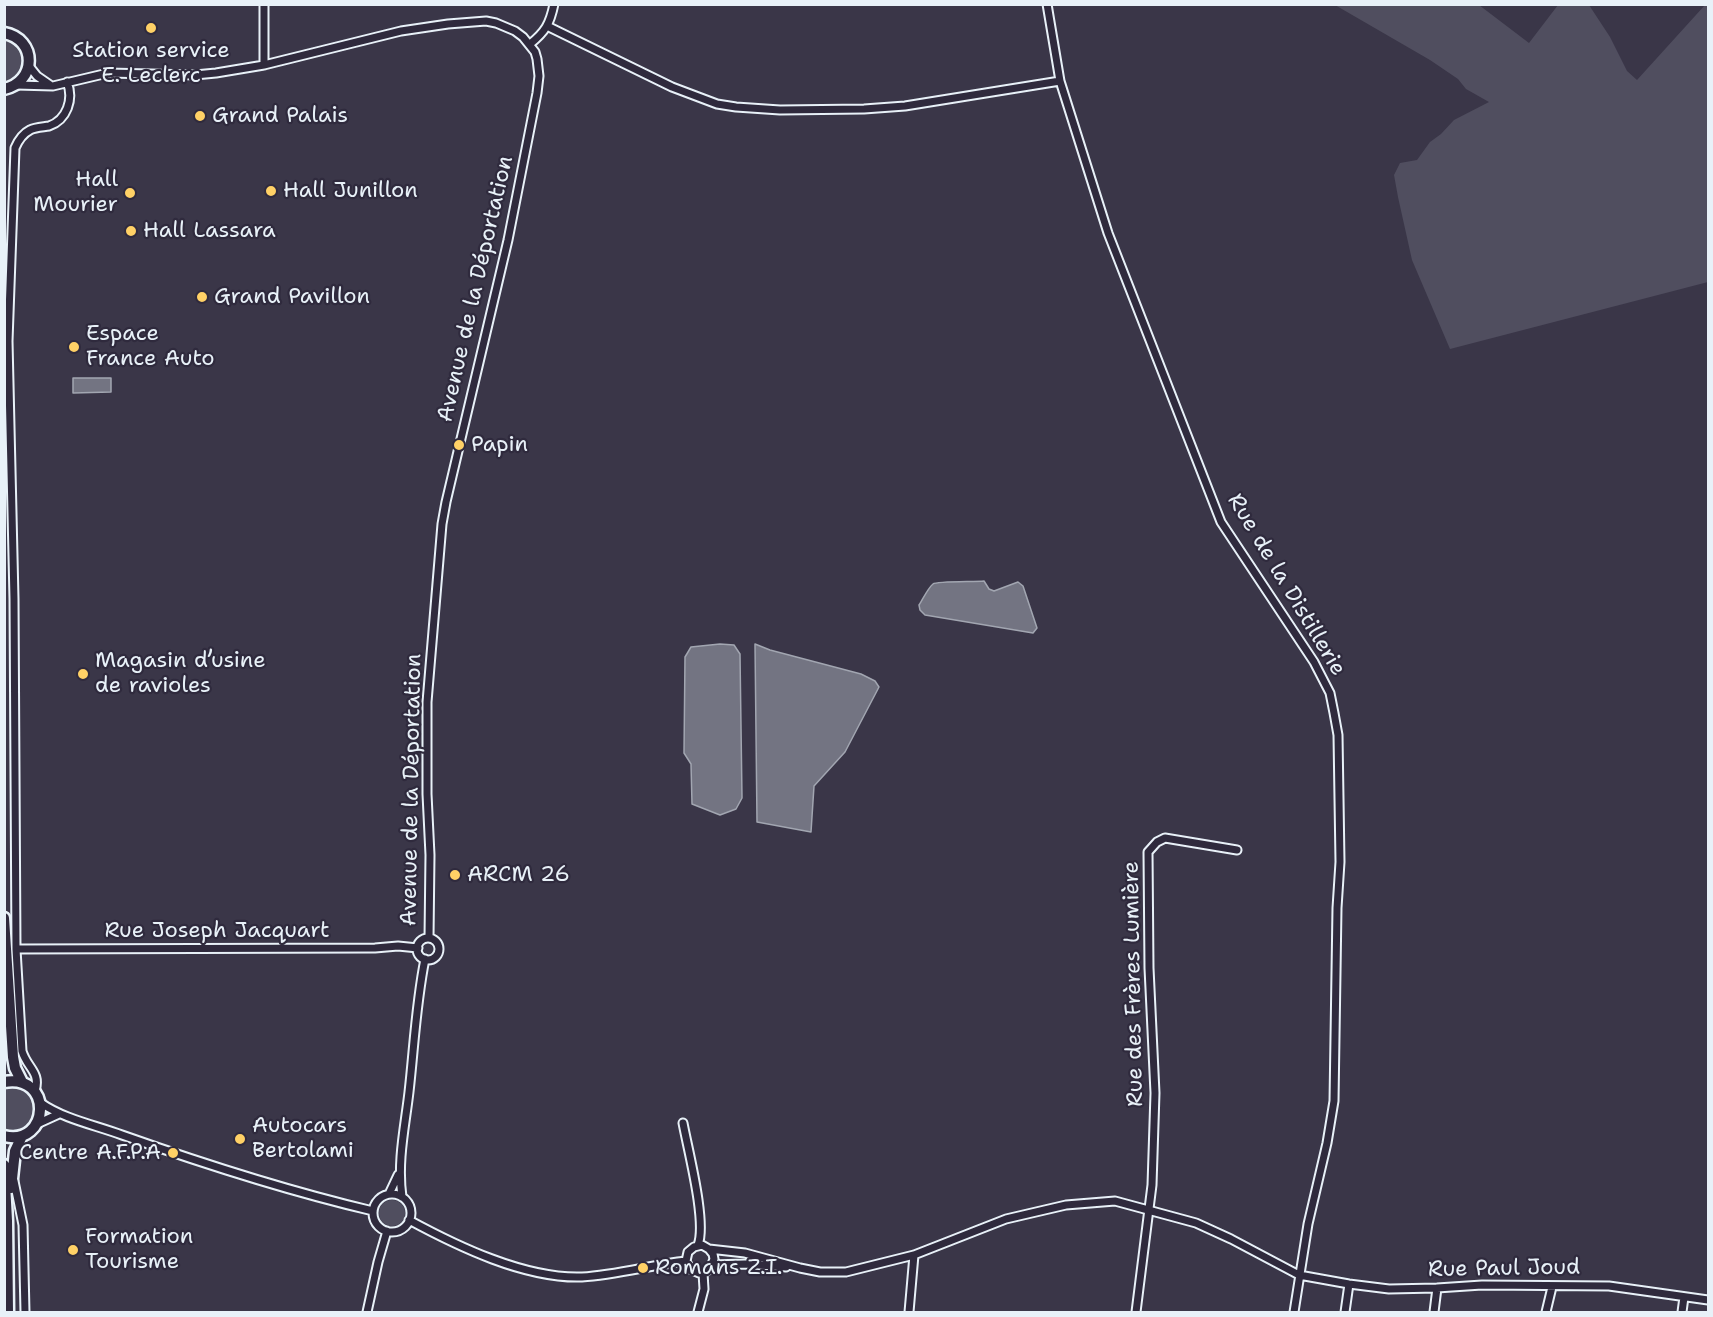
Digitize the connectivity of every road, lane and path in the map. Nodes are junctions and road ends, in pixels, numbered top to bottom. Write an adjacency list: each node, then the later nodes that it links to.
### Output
1 (264, 4): 7 (street)
2 (554, 4): 4 (street)
3 (1047, 4): 9 (street, Rue de la Distillerie)
4 (547, 26): 6 (street); 9 (street)
5 (6, 31): 8 (main road)
6 (530, 44): 7 (street); 15 (street, Avenue de la Déportation)
7 (264, 65): 10 (street)
8 (29, 66): 11 (street); 12 (main road)
9 (1060, 81): 47 (street, Rue de la Distillerie)
10 (67, 82): 11 (street); 17 (street)
11 (53, 86): 12 (street)
12 (8, 88)
13 (1237, 850): 35 (street, Rue des Frères Lumière)
14 (4, 918): 20 (main road)
15 (429, 938): 16 (street); 18 (street)
16 (418, 948): 17 (street, Rue Joseph Jacquart); 18 (street)
17 (16, 950): 23 (street)
18 (426, 959): 31 (street, Avenue de la Déportation)
19 (4, 1008): 20 (street)
20 (12, 1040): 22 (main road)
21 (4, 1082): 22 (main road)
22 (22, 1082): 23 (main road)
23 (34, 1091): 24 (main road)
24 (40, 1103): 25 (street); 27 (main road)
25 (59, 1114): 27 (street); 36 (street)
26 (683, 1123): 40 (street)
27 (37, 1124): 29 (main road)
28 (4, 1136): 29 (main road)
29 (22, 1136): 32 (main road)
30 (4, 1165): 38 (main road)
31 (399, 1172): 33 (street); 34 (street)
32 (12, 1179): 38 (main road); 54 (street)
33 (389, 1194): 34 (street); 36 (street)
34 (402, 1197): 37 (street)
35 (1149, 1210): 42 (street, Rue Paul Joud); 47 (street, Rue Paul Joud); 58 (street)
36 (373, 1211): 39 (street)
37 (409, 1220): 39 (street); 43 (street)
38 (7, 1221): 53 (main road)
39 (387, 1231): 55 (street)
40 (698, 1245): 41 (street); 43 (street)
41 (709, 1249): 44 (street); 45 (street)
42 (914, 1256): 45 (street, Rue Paul Joud); 57 (street)
43 (686, 1260): 46 (street)
44 (712, 1265): 45 (street); 46 (street)
45 (800, 1268)
46 (703, 1273): 56 (street)
47 (1299, 1275): 48 (street, Rue Paul Joud); 59 (street, Rue de la Distillerie)
48 (1349, 1284): 50 (street, Rue Paul Joud); 60 (street)
49 (1552, 1287): 50 (street, Rue Paul Joud); 51 (street, Rue Paul Joud); 62 (street)
50 (1437, 1288): 61 (street)
51 (1684, 1297): 52 (street, Rue Paul Joud); 63 (street)
52 (1708, 1300)
53 (9, 1312)
54 (25, 1312)
55 (367, 1312)
56 (698, 1312)
57 (909, 1312)
58 (1136, 1312)
59 (1294, 1312)
60 (1345, 1312)
61 (1434, 1312)
62 (1546, 1312)
63 (1682, 1312)

